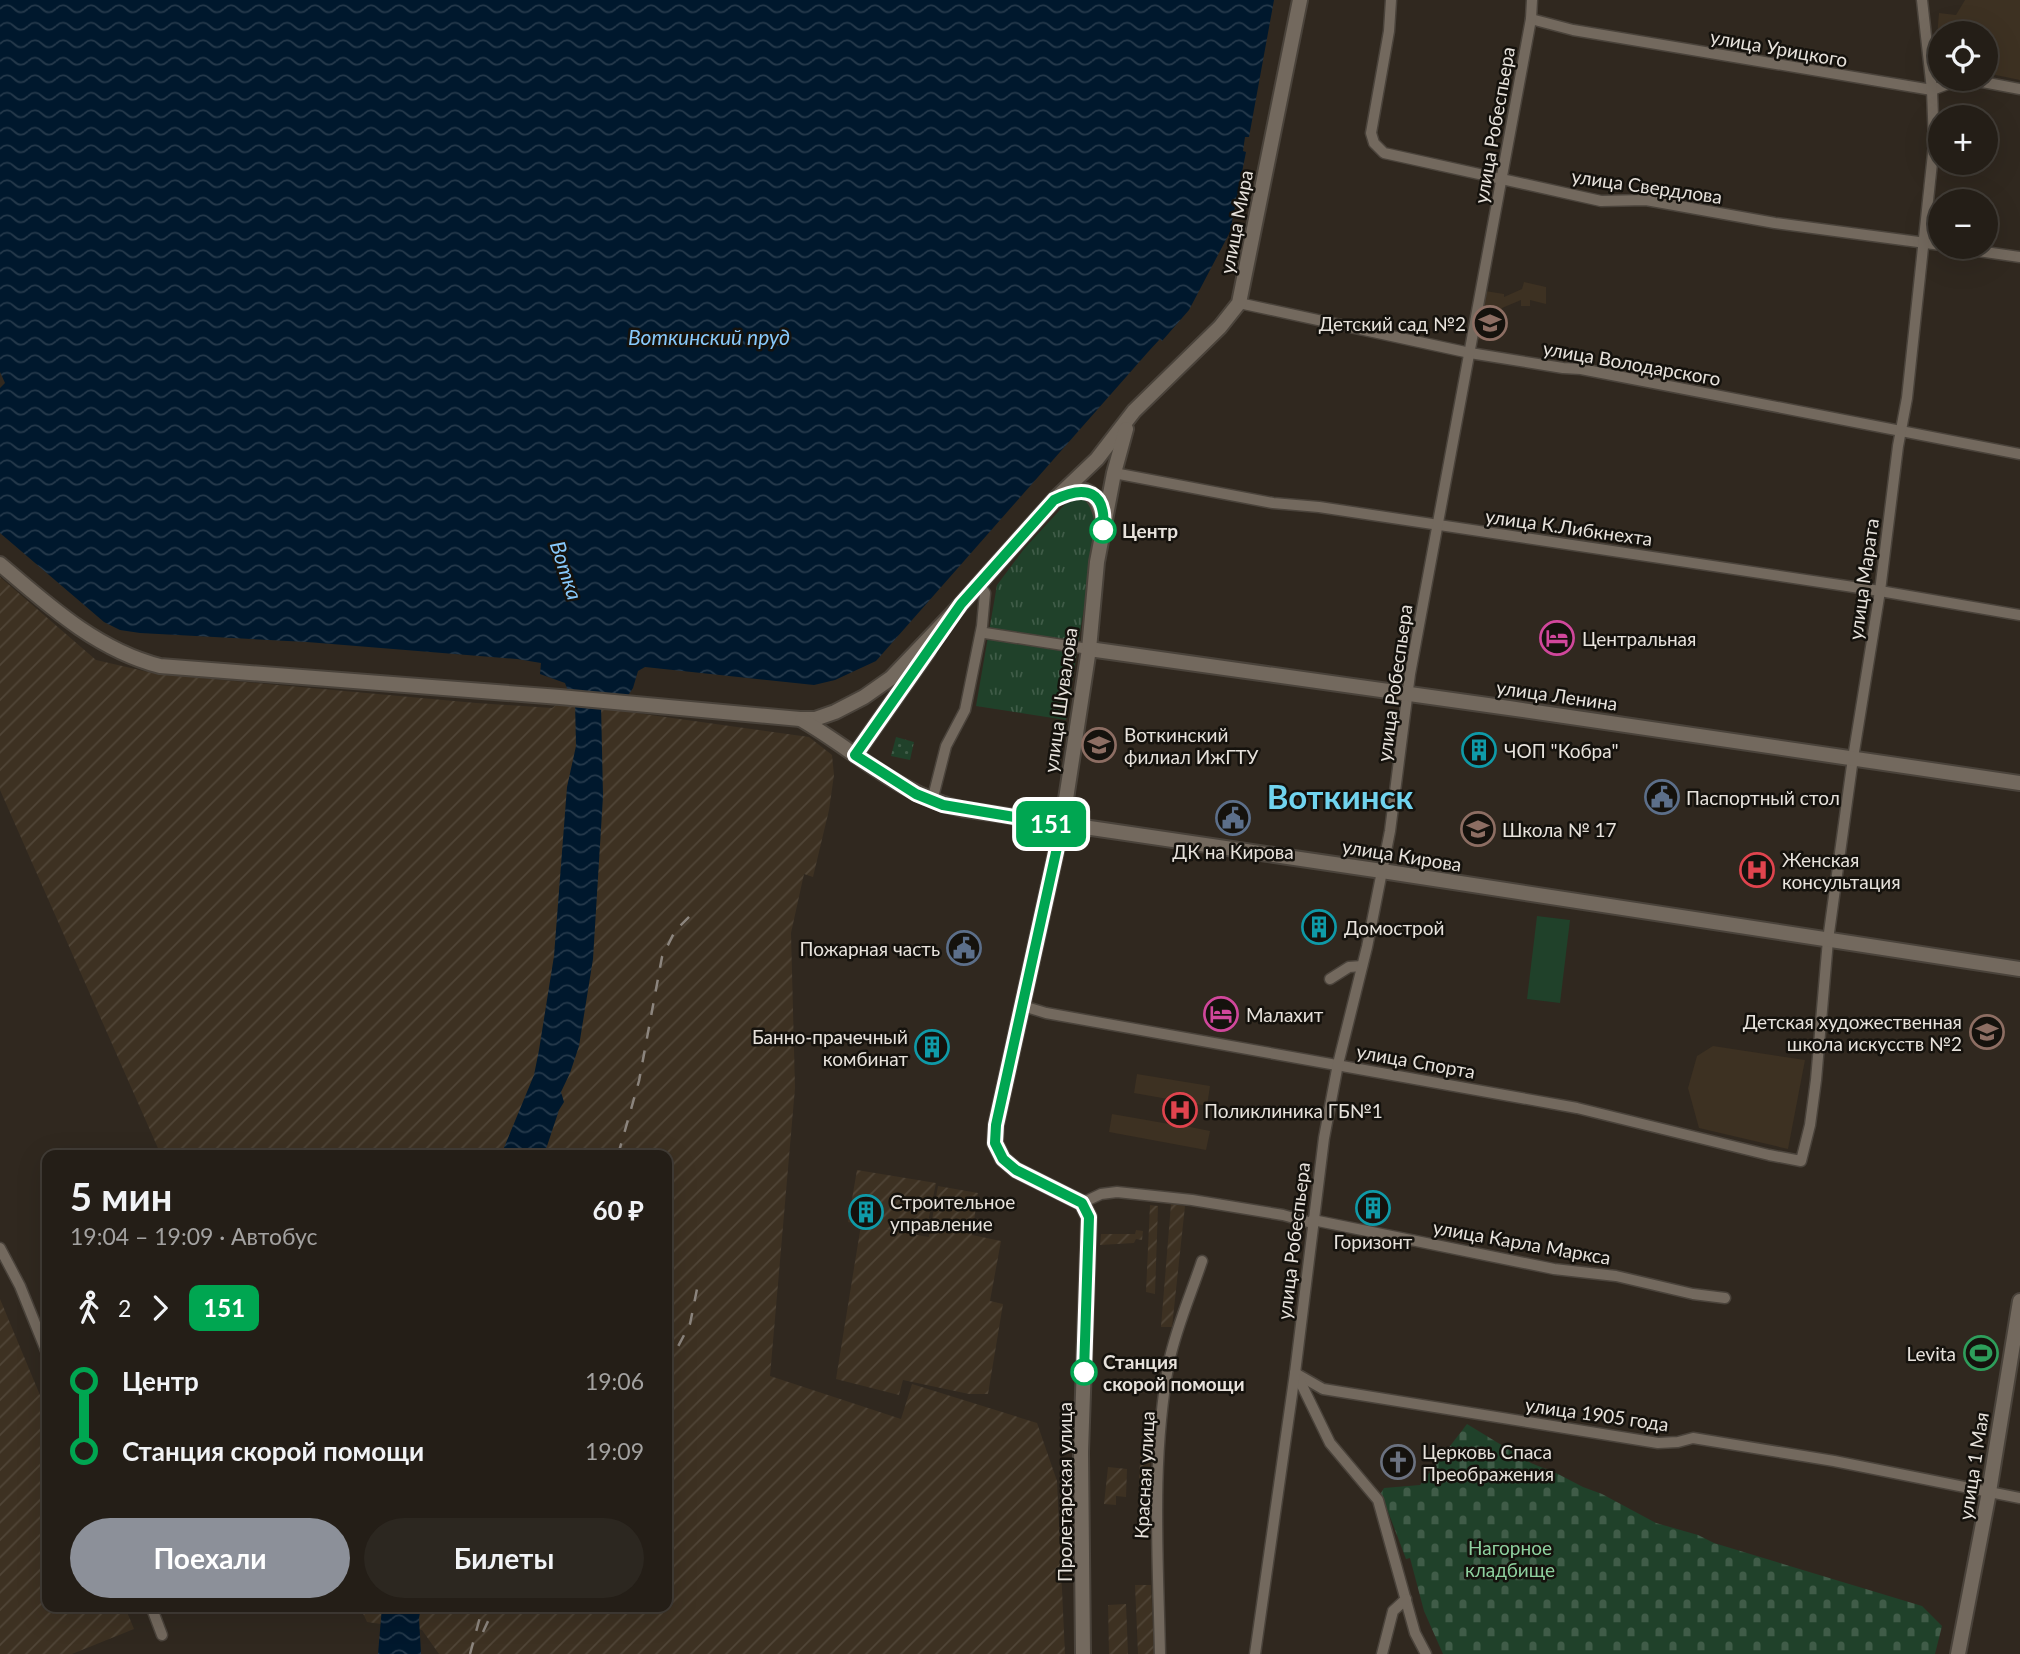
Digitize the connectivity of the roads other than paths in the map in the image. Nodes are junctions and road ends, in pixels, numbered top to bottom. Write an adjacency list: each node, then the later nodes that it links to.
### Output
1 (1300, 0): 16 (main road, улица Мира)
2 (1391, 0): 11 (street, улица Свердлова)
3 (1532, 0): 5 (street, улица Робеспьера)
4 (1922, 0): 6 (street, улица Марата)
5 (1531, 19): 8 (street, улица Урицкого); 11 (street, улица Робеспьера)
6 (1928, 54)
7 (1998, 85): 9 (street, улица Урицкого)
8 (1928, 89)
9 (2020, 89)
10 (1932, 91): 12 (street, улица Марата)
11 (1502, 178): 12 (street, улица Свердлова); 17 (street, улица Робеспьера)
12 (1922, 243): 13 (street, улица Свердлова); 19 (street, улица Марата)
13 (1928, 244)
14 (1998, 254): 15 (street)
15 (2020, 257)
16 (1239, 303): 17 (street, улица Володарского); 18 (main road, улица Мира)
17 (1470, 353): 19 (street, улица Володарского); 24 (street, улица Робеспьера)
18 (1134, 411): 21 (main road, улица Мира); 22 (main road, улица Мира)
19 (1900, 432): 20 (street, улица Володарского); 27 (street, улица Марата)
20 (2020, 454)
21 (1114, 473): 23 (main road, улица Мира); 24 (street, улица К.Либкнехта)
22 (1054, 500): 23 (main road); 26 (main road, улица Мира)
23 (1104, 522): 31 (main road, улица Шувалова)
24 (1438, 525): 27 (street, улица К.Либкнехта); 32 (street, улица Робеспьера)
25 (0, 564): 33 (main road)
26 (979, 584): 28 (main road, улица Мира); 37 (street)
27 (1880, 591): 29 (street, улица К.Либкнехта); 35 (street, улица Марата)
28 (954, 612): 33 (main road, улица Мира); 34 (main road)
29 (2020, 615)
30 (985, 633): 31 (street)
31 (1089, 649): 32 (main road, улица Ленина); 38 (main road, улица Шувалова)
32 (1407, 694): 35 (main road, улица Ленина); 39 (street, улица Робеспьера)
33 (800, 719): 34 (main road, улица Кирова)
34 (855, 755): 37 (main road, улица Кирова)
35 (1853, 758): 36 (main road, улица Ленина); 40 (street, улица Марата)
36 (2020, 783)
37 (932, 801): 38 (main road, улица Кирова)
38 (1062, 825): 39 (main road, улица Кирова); 44 (main road, улица Шувалова)
39 (1382, 871): 40 (main road, улица Кирова); 41 (street, улица Робеспьера)
40 (1828, 940): 42 (main road, улица Кирова); 46 (street, улица Марата)
41 (1362, 966): 43 (street); 45 (street, улица Робеспьера)
42 (2020, 969)
43 (1330, 979)
44 (1023, 1006): 45 (street, улица Спорта); 47 (main road)
45 (1338, 1064): 46 (street, улица Спорта); 48 (street, улица Робеспьера)
46 (1801, 1161)
47 (1082, 1203): 48 (street, улица Карла Маркса); 60 (main road, Пролетарская улица)
48 (1312, 1222): 51 (street, улица Карла Маркса); 54 (street, улица Робеспьера)
49 (0, 1248): 53 (street)
50 (1202, 1261): 61 (street, Красная улица)
51 (1725, 1298)
52 (2020, 1301): 55 (main road, улица 1 Мая)
53 (42, 1341)
54 (1295, 1373): 55 (street, улица 1905 года); 57 (street); 62 (street, улица Робеспьера)
55 (1989, 1492): 56 (street, улица 1905 года); 65 (main road, улица 1 Мая)
56 (2020, 1498)
57 (1406, 1599): 63 (street); 64 (street)
58 (152, 1612): 59 (street)
59 (162, 1635)
60 (1083, 1654)
61 (1160, 1654)
62 (1255, 1654)
63 (1382, 1654)
64 (1426, 1654)
65 (1958, 1654)

